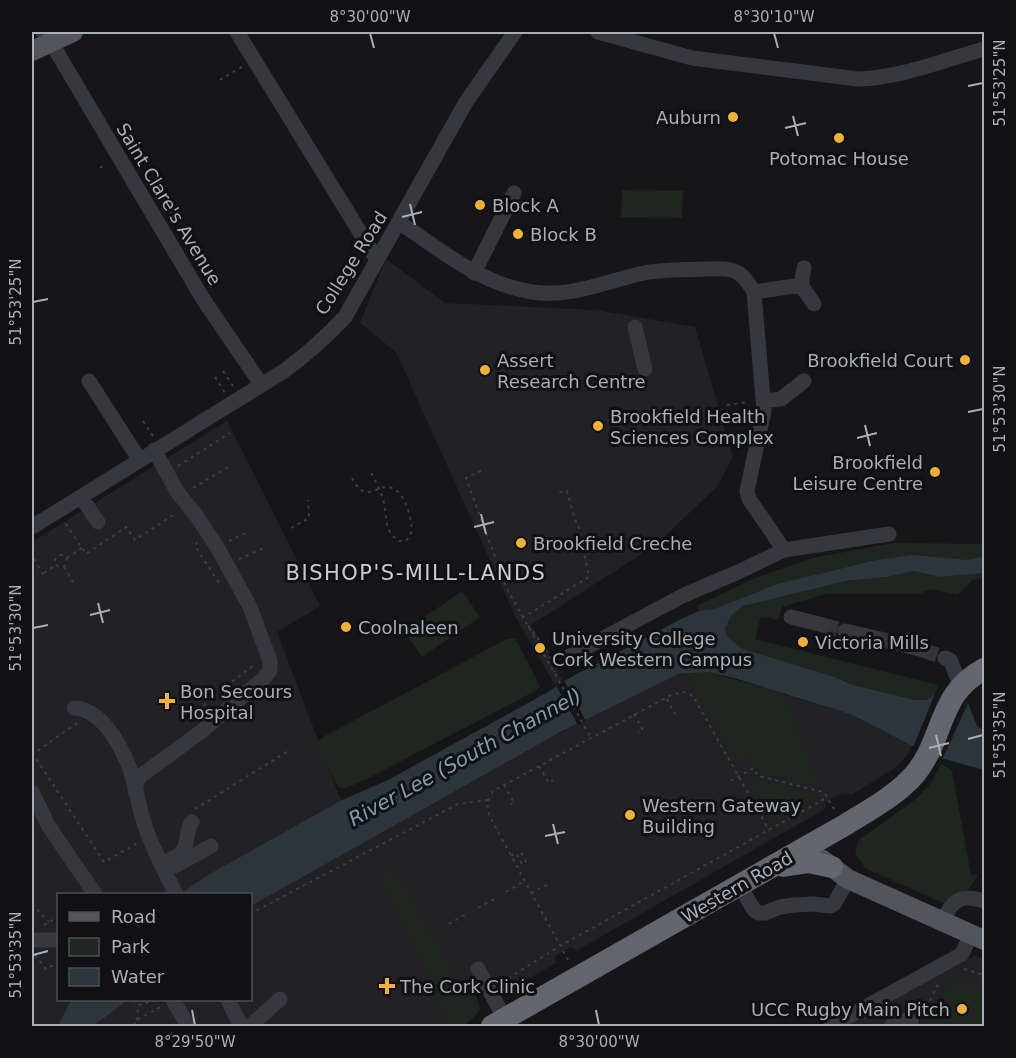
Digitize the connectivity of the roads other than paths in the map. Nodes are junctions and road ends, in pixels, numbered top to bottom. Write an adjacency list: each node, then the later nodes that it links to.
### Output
1 (73, 32): 5 (main road)
2 (237, 32): 10 (street)
3 (515, 32): 9 (street, College Road)
4 (598, 32): 6 (street)
5 (46, 36): 7 (main road); 20 (street, Saint Clare's Avenue)
6 (984, 49)
7 (32, 51)
8 (514, 193): 12 (street)
9 (399, 222): 10 (street, College Road); 12 (street)
10 (377, 260): 20 (street, College Road)
11 (804, 268): 13 (street)
12 (474, 273): 14 (street)
13 (801, 285): 14 (street); 15 (street)
14 (754, 292): 21 (street)
15 (814, 304)
16 (635, 327): 17 (street)
17 (645, 369)
18 (89, 381): 23 (street)
19 (804, 381): 21 (street)
20 (261, 384): 22 (street, College Road)
21 (764, 402): 28 (street)
22 (155, 445): 23 (street, College Road); 40 (street)
23 (139, 459): 24 (street, College Road)
24 (81, 497): 25 (street); 26 (street, College Road)
25 (98, 522)
26 (32, 527)
27 (889, 534): 28 (street)
28 (784, 550): 35 (street)
29 (791, 617): 30 (street)
30 (823, 625)
31 (845, 631): 32 (street)
32 (876, 638)
33 (900, 644): 34 (street)
34 (923, 650)
35 (570, 656)
36 (945, 658): 38 (street)
37 (984, 669): 38 (highway)
38 (956, 692): 43 (highway)
39 (78, 714): 40 (street)
40 (135, 791): 47 (street)
41 (32, 792): 50 (street)
42 (191, 817): 44 (street)
43 (840, 817): 45 (highway); 48 (main road)
44 (186, 842): 47 (street); 47 (street)
45 (805, 848): 46 (highway, Western Road); 48 (main road, Western Road)
46 (772, 867): 48 (highway); 49 (highway, Western Road)
47 (162, 868): 51 (street)
48 (840, 873): 49 (street); 53 (main road, Western Road)
49 (740, 886): 61 (highway, Western Road)
50 (94, 893)
51 (175, 893)
52 (984, 901): 53 (street)
53 (942, 921): 55 (main road, Western Road)
54 (35, 934): 56 (street)
55 (978, 937): 66 (street)
56 (57, 940)
57 (478, 969): 61 (street)
58 (280, 999): 65 (street)
59 (229, 1001): 64 (street)
60 (167, 1003): 63 (street)
61 (499, 1023)
62 (908, 1023): 67 (street)
63 (188, 1026)
64 (241, 1026)
65 (250, 1026)
66 (831, 1026)
67 (891, 1026)

